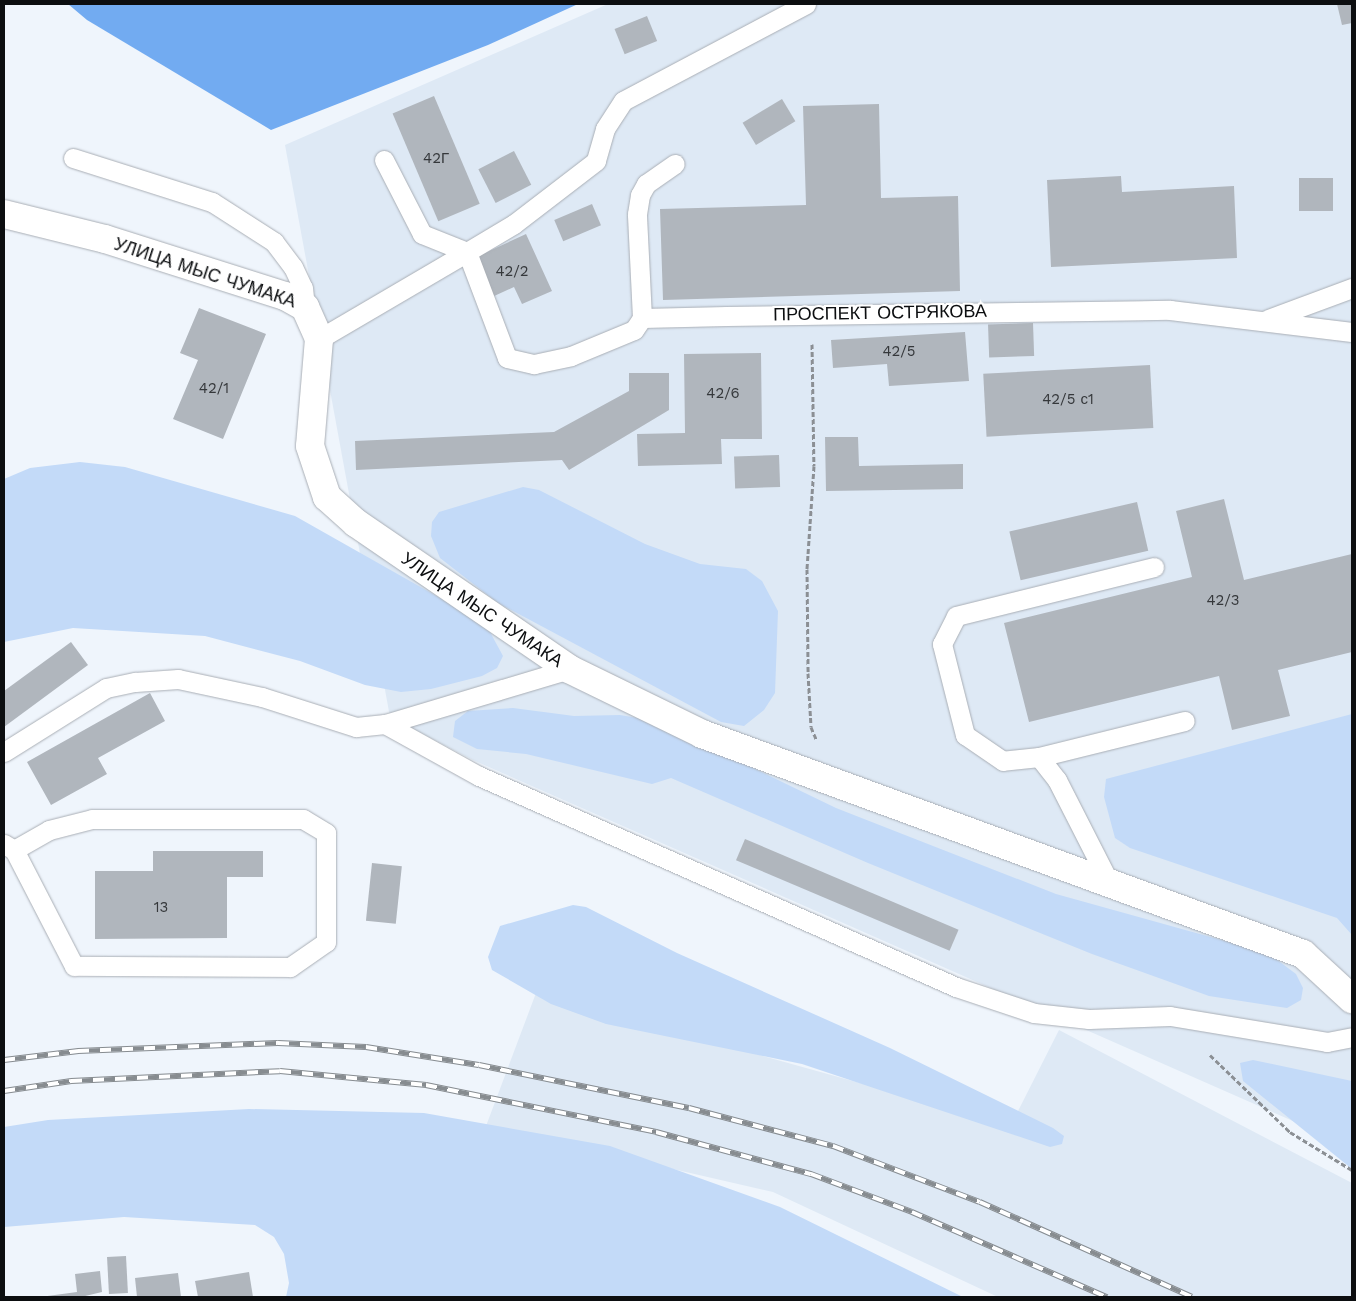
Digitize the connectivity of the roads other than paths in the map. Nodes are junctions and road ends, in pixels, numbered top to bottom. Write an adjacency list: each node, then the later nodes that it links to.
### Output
1 (806, 4): 6 (lane)
2 (73, 158): 8 (lane)
3 (384, 160): 6 (lane)
4 (676, 164): 9 (lane)
5 (4, 214): 8 (street, УЛИЦА МЫС ЧУМАКА)
6 (467, 252): 9 (lane); 12 (lane)
7 (1352, 288): 10 (lane, ПРОСПЕКТ ОСТРЯКОВА)
8 (305, 307): 12 (street, УЛИЦА МЫС ЧУМАКА)
9 (642, 318): 10 (lane, ПРОСПЕКТ ОСТРЯКОВА)
10 (1265, 321): 11 (lane, ПРОСПЕКТ ОСТРЯКОВА)
11 (1352, 332)
12 (319, 339): 14 (street, УЛИЦА МЫС ЧУМАКА)
13 (1154, 567): 18 (lane)
14 (569, 669): 16 (lane, УЛИЦА МЫС ЧУМАКА); 20 (street)
15 (1185, 721): 18 (lane)
16 (385, 724): 17 (lane, УЛИЦА МЫС ЧУМАКА); 22 (lane)
17 (4, 752)
18 (1039, 757): 20 (lane)
19 (9, 847): 19 (lane)
20 (1110, 884): 21 (street)
21 (1352, 999)
22 (1352, 1037)

